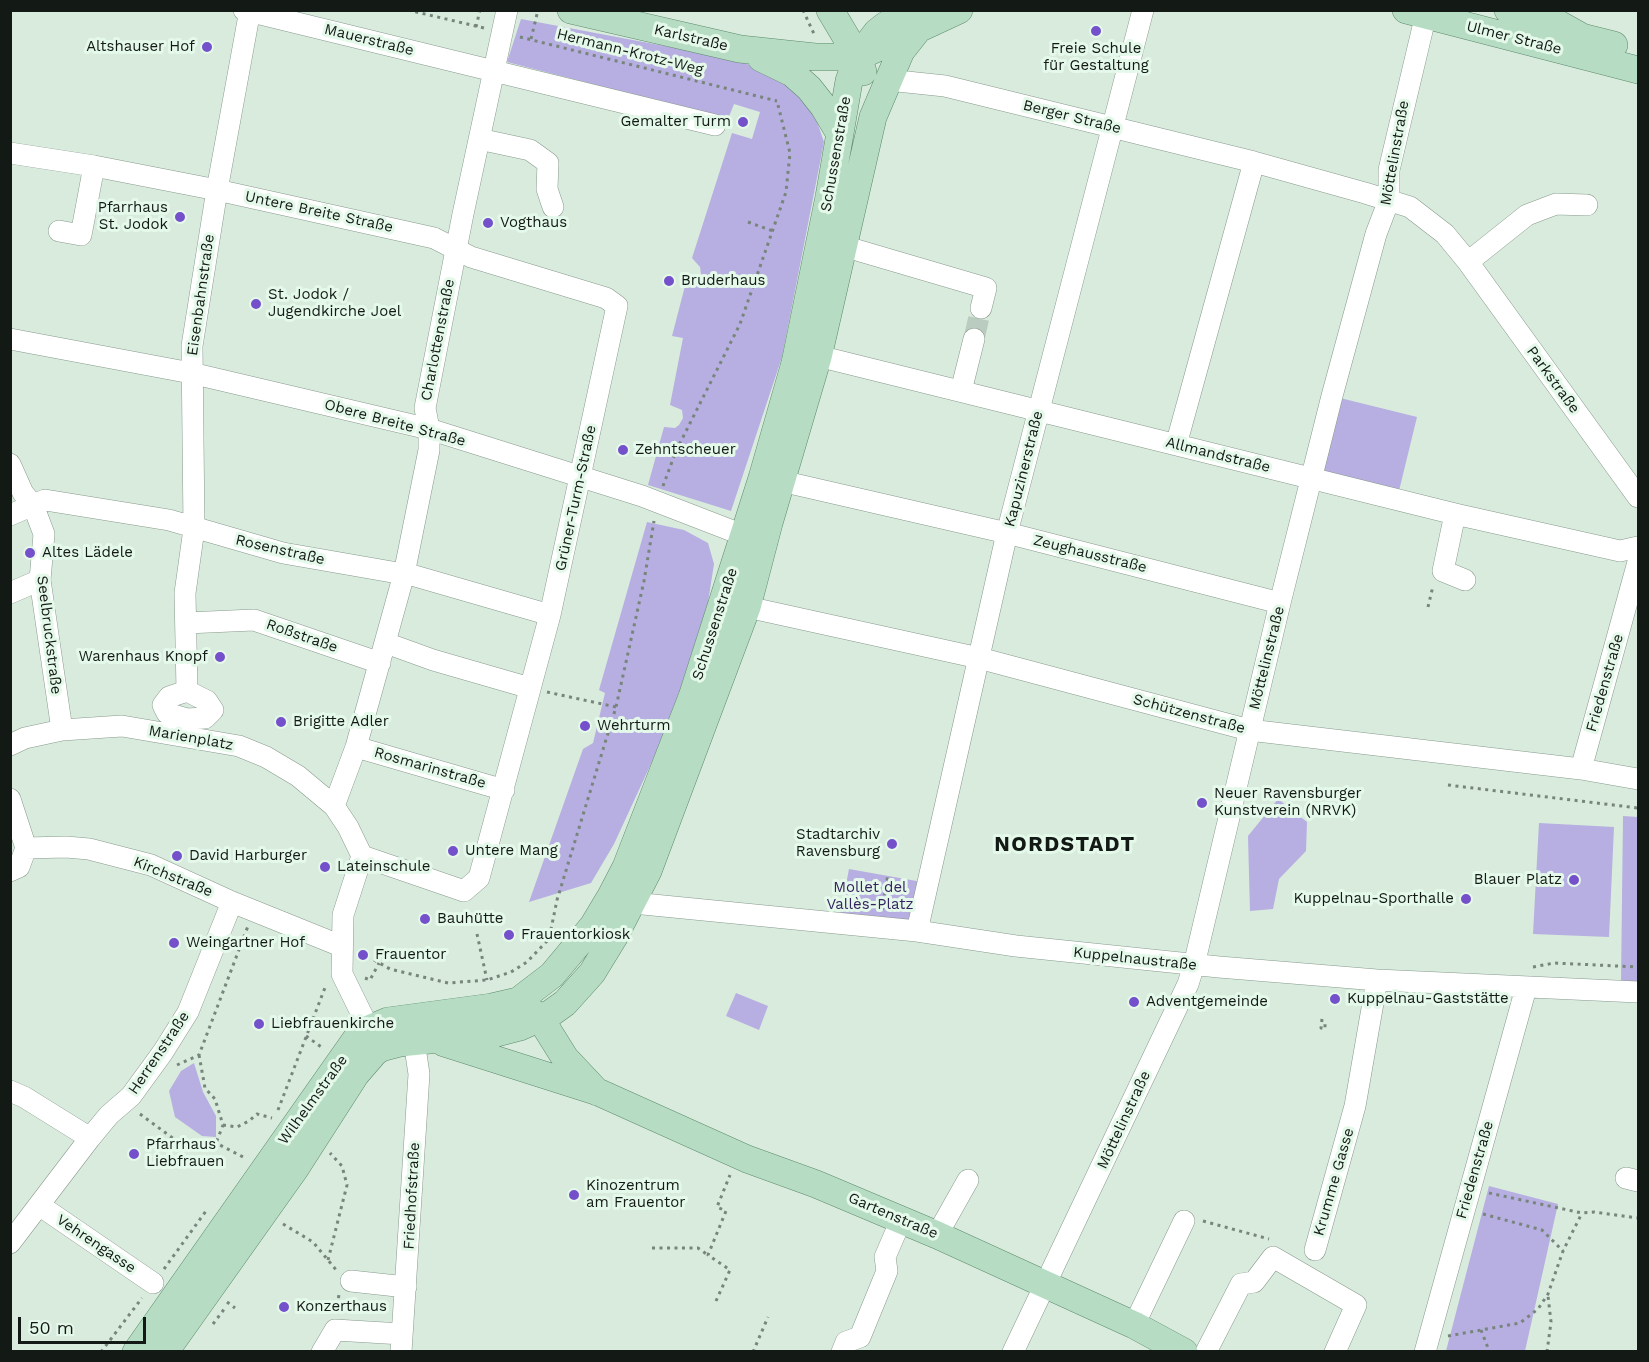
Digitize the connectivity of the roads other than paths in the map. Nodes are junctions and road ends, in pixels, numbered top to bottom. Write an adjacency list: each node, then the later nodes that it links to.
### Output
1 (244, 10): 8 (street, Mauerstraße)
2 (507, 10): 15 (street, Charlottenstraße)
3 (571, 10): 11 (main road, Karlstraße)
4 (830, 10): 13 (main road, Schussenstraße)
5 (959, 10): 10 (main road)
6 (1143, 10): 19 (street, Kapuzinerstraße)
7 (1508, 10): 12 (main road, Ulmer Straße)
8 (250, 11): 15 (street, Mauerstraße); 25 (street, Eisenbahnstraße)
9 (1420, 12): 12 (main road, Ulmer Straße); 26 (street, Möttelinstraße)
10 (919, 19): 13 (main road); 16 (main road, Schussenstraße)
11 (740, 49): 13 (main road, Karlstraße); 20 (main road, Karlstraße)
12 (1597, 50): 14 (main road, Ulmer Straße)
13 (858, 57): 17 (main road, Schussenstraße); 20 (main road, Schussenstraße)
14 (1632, 59)
15 (494, 70): 18 (street, Mauerstraße); 21 (street, Charlottenstraße)
16 (888, 80): 17 (main road, Schussenstraße); 19 (street, Berger Straße)
17 (873, 117): 30 (main road, Schussenstraße)
18 (715, 125)
19 (1113, 127): 23 (street, Berger Straße); 40 (street, Kapuzinerstraße)
20 (840, 134): 37 (main road, Schussenstraße)
21 (479, 139): 28 (street); 31 (street, Charlottenstraße)
22 (10, 153): 24 (street, Untere Breite Straße)
23 (1254, 162): 26 (street, Berger Straße); 42 (street)
24 (94, 166): 25 (street, Untere Breite Straße); 29 (street)
25 (217, 190): 31 (street, Untere Breite Straße); 38 (street, Eisenbahnstraße)
26 (1389, 200): 32 (street, Parkstraße); 45 (street, Möttelinstraße)
27 (1587, 205): 32 (street)
28 (553, 207)
29 (59, 231)
30 (843, 246): 34 (street); 37 (main road, Schussenstraße)
31 (455, 249): 33 (street, Untere Breite Straße); 41 (street, Charlottenstraße)
32 (1468, 262): 47 (street, Parkstraße)
33 (617, 306): 44 (street, Grüner-Turm-Straße)
34 (981, 308)
35 (10, 339): 38 (street, Obere Breite Straße)
36 (974, 339): 39 (street)
37 (808, 354): 39 (street, Allmandstraße); 51 (main road, Schussenstraße); 54 (main road, Schussenstraße)
38 (191, 373): 41 (street, Obere Breite Straße); 52 (street, Eisenbahnstraße)
39 (961, 391): 40 (street, Allmandstraße)
40 (1038, 411): 42 (street, Allmandstraße); 53 (street, Kapuzinerstraße)
41 (429, 429): 44 (street, Obere Breite Straße); 57 (street, Charlottenstraße)
42 (1176, 445): 45 (street, Allmandstraße)
43 (10, 464): 48 (street, Seelbruckstraße)
44 (581, 477): 54 (street, Obere Breite Straße); 63 (street, Grüner-Turm-Straße)
45 (1312, 477): 49 (street, Allmandstraße); 61 (street, Möttelinstraße)
46 (794, 484): 53 (street, Zeughausstraße)
47 (1638, 497)
48 (33, 505): 50 (street, Rosenstraße); 52 (street, Rosenstraße); 58 (street, Seelbruckstraße)
49 (1455, 514): 55 (street, Allmandstraße); 59 (street)
50 (10, 515)
51 (769, 523): 54 (street); 62 (main road, Schussenstraße)
52 (194, 529): 57 (street, Rosenstraße); 64 (street, Eisenbahnstraße)
53 (1007, 533): 61 (street, Zeughausstraße); 66 (street, Kapuzinerstraße)
54 (743, 535): 90 (main road, Schussenstraße)
55 (1638, 547)
56 (1638, 562): 74 (street, Friedenstraße)
57 (404, 574): 63 (street, Rosenstraße); 65 (street, Charlottenstraße)
58 (40, 580): 60 (street); 70 (street, Seelbruckstraße)
59 (1465, 580)
60 (10, 593)
61 (1280, 603): 71 (street, Möttelinstraße)
62 (754, 608): 66 (street, Schützenstraße); 83 (main road, Schussenstraße)
63 (550, 615): 68 (street, Grüner-Turm-Straße)
64 (186, 623): 67 (street, Roßstraße); 69 (street, Eisenbahnstraße)
65 (386, 643): 67 (street, Charlottenstraße); 68 (street)
66 (979, 658): 71 (street, Schützenstraße); 84 (street, Kapuzinerstraße)
67 (380, 663): 73 (street, Charlottenstraße)
68 (531, 688): 76 (street, Grüner-Turm-Straße)
69 (187, 727): 70 (street, Marienplatz); 78 (street, Marienplatz)
70 (62, 730): 72 (street, Marienplatz)
71 (1249, 730): 74 (street, Schützenstraße); 86 (street, Möttelinstraße)
72 (10, 745)
73 (356, 747): 76 (street, Rosmarinstraße); 78 (street, Charlottenstraße)
74 (1581, 769): 75 (street, Schützenstraße)
75 (1638, 779)
76 (504, 790): 80 (street, Grüner-Turm-Straße)
77 (10, 799): 79 (street)
78 (334, 806): 80 (street, Marienplatz)
79 (26, 848): 81 (street); 82 (street, Kirchstraße)
80 (362, 856): 85 (street)
81 (10, 871)
82 (232, 902): 85 (street, Kirchstraße); 96 (street, Herrenstraße)
83 (633, 903): 84 (street, Kuppelnaustraße); 90 (main road, Schussenstraße)
84 (917, 931): 86 (street, Kuppelnaustraße)
85 (341, 946): 91 (street)
86 (1194, 965): 87 (street, Kuppelnaustraße); 105 (street, Möttelinstraße)
87 (1377, 980): 88 (street, Kuppelnaustraße); 103 (street, Krumme Gasse)
88 (1518, 988): 89 (street, Kuppelnaustraße); 110 (street, Friedenstraße)
89 (1638, 992)
90 (526, 1015): 91 (main road, Schussenstraße); 92 (main road, Schussenstraße); 93 (main road); 95 (main road, Gartenstraße)
91 (375, 1038): 92 (main road, Schussenstraße); 112 (main road, Wilhelmstraße); 113 (main road, Wilhelmstraße)
92 (421, 1040): 93 (main road, Gartenstraße); 106 (street, Friedhofstraße)
93 (541, 1075): 95 (main road, Gartenstraße)
94 (10, 1091): 96 (street)
95 (598, 1092): 99 (main road, Gartenstraße)
96 (90, 1138): 98 (street, Herrenstraße)
97 (968, 1179): 101 (street)
98 (39, 1205): 102 (street, Herrenstraße); 107 (street, Vehrengasse)
99 (901, 1220): 101 (main road, Gartenstraße); 111 (street)
100 (1184, 1221): 108 (street)
101 (937, 1234): 105 (main road, Gartenstraße)
102 (10, 1243)
103 (1315, 1251)
104 (345, 1278): 106 (street)
105 (1046, 1285): 108 (main road, Gartenstraße); 115 (street, Möttelinstraße)
106 (406, 1287): 109 (street, Friedhofstraße)
107 (146, 1295)
108 (1134, 1325): 116 (main road, Gartenstraße)
109 (401, 1343): 114 (street)
110 (1427, 1346)
111 (844, 1347)
112 (136, 1352)
113 (165, 1352)
114 (322, 1352)
115 (1013, 1352)
116 (1184, 1352)
117 (1206, 1352): 118 (street)
118 (1335, 1352)

